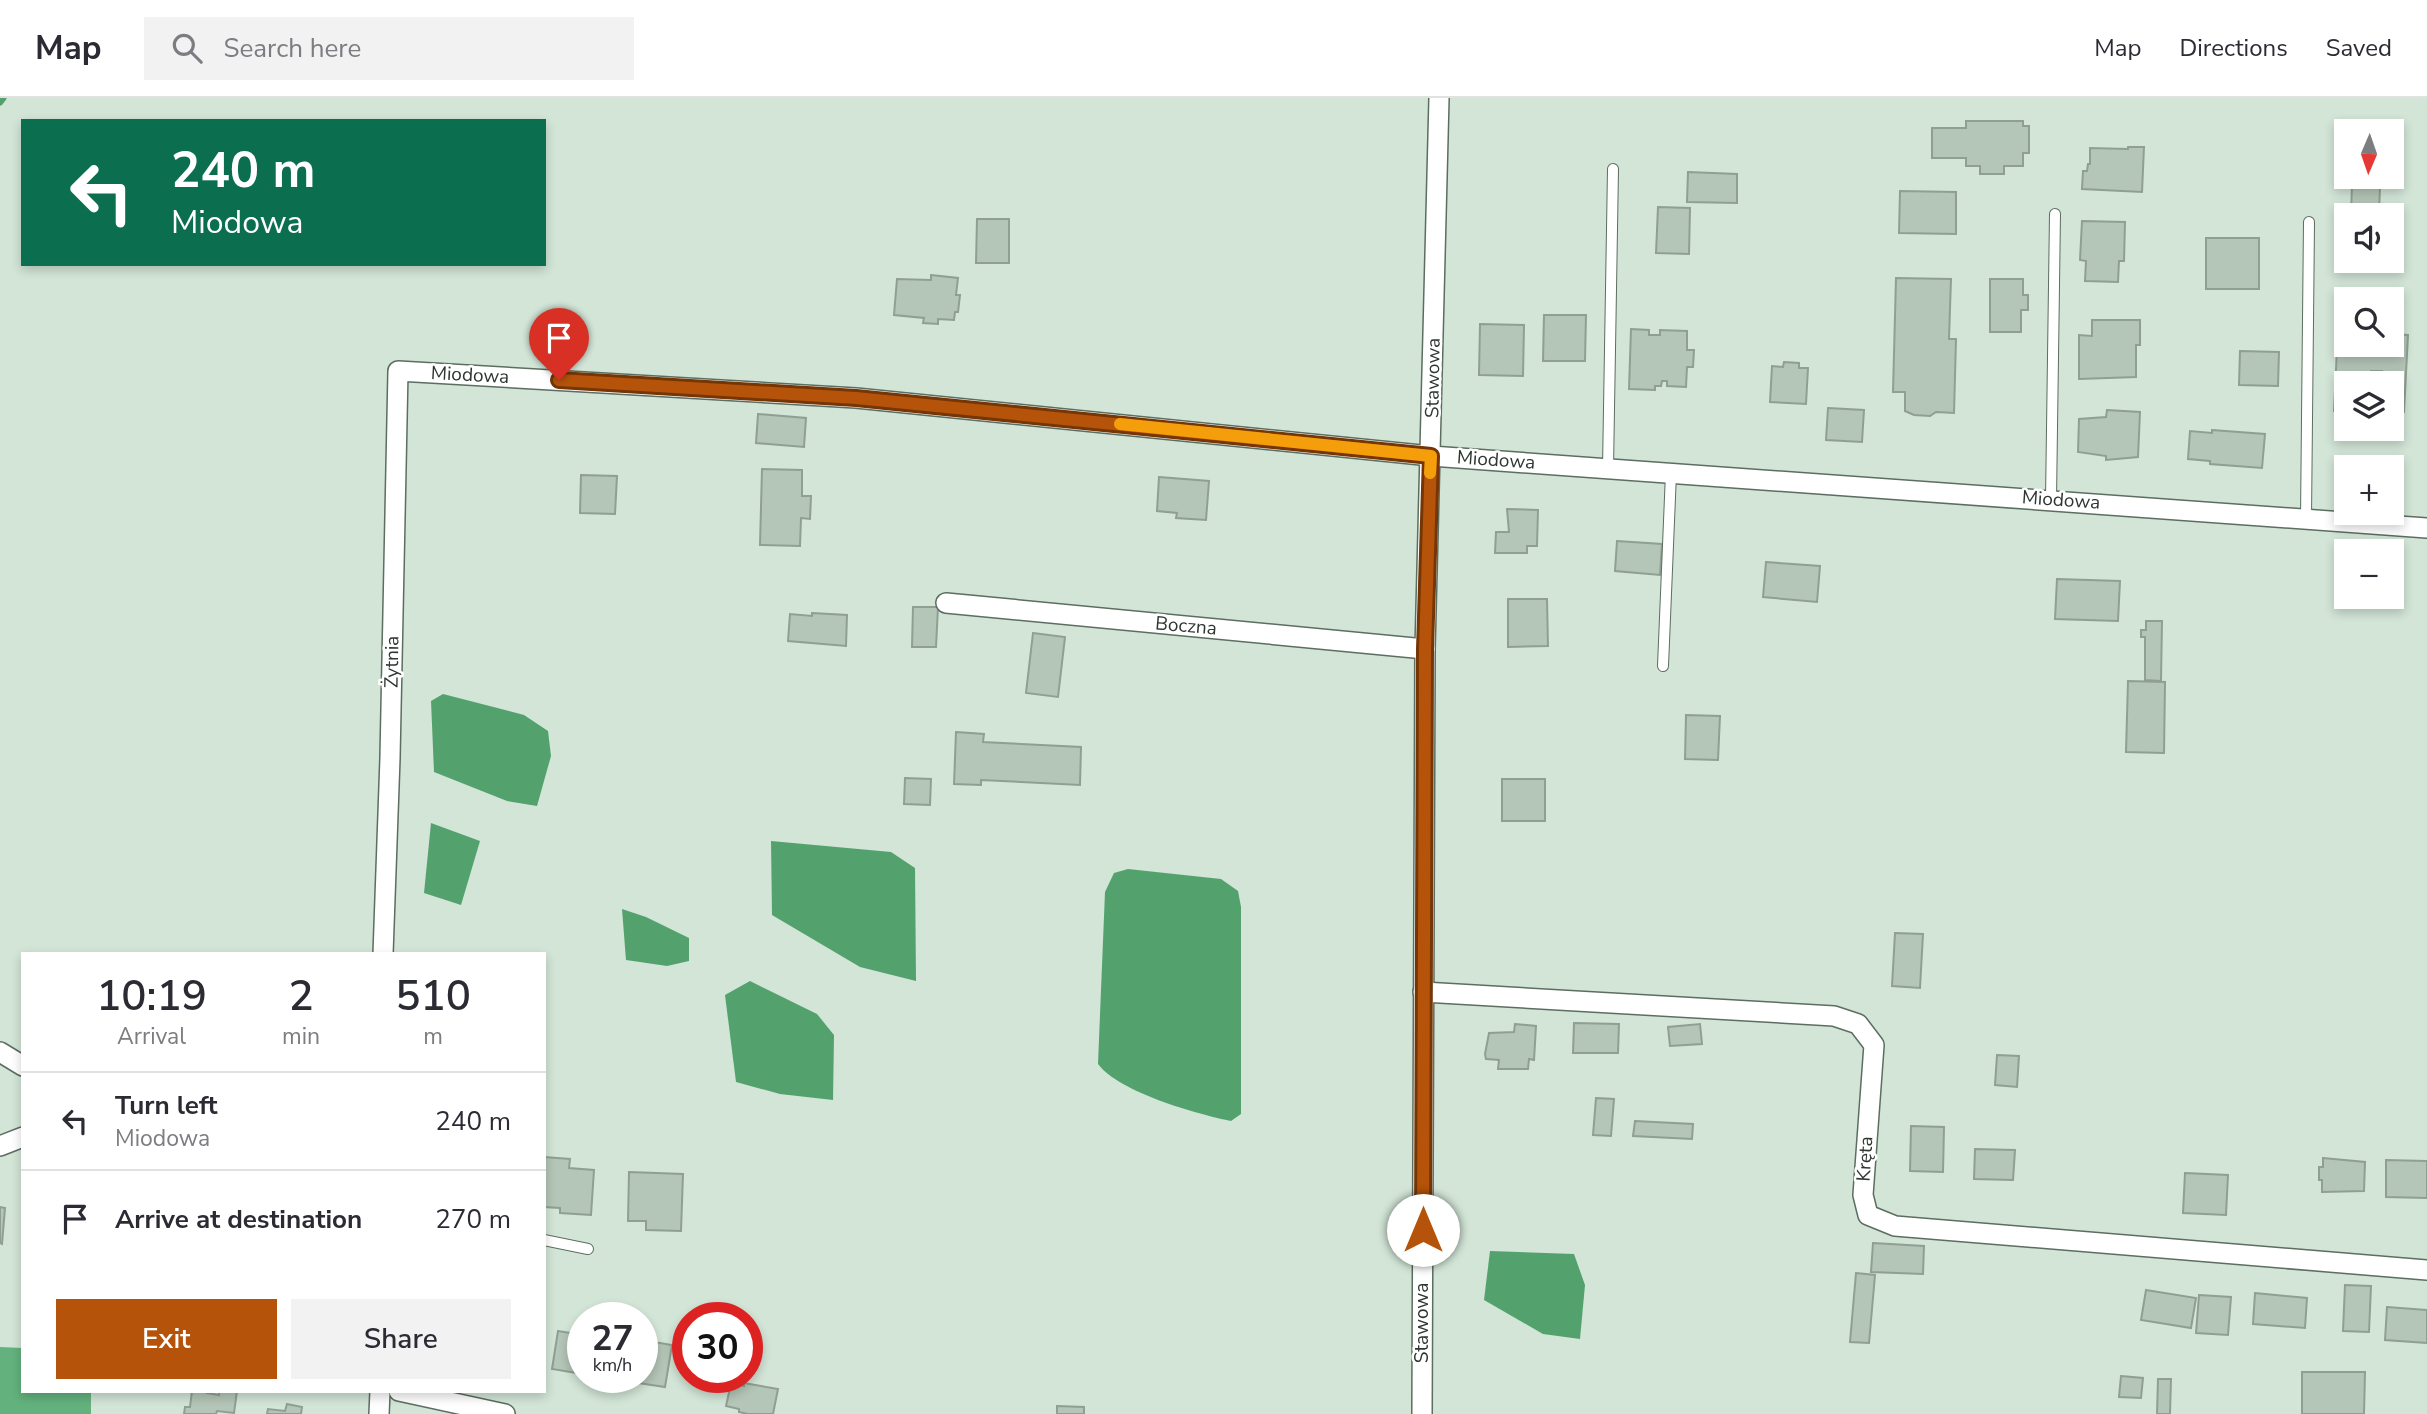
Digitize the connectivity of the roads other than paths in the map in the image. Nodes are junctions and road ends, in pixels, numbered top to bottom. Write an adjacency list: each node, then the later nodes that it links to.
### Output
1 (1439, 98): 6 (street, Stawowa)
2 (1613, 169): 7 (lane)
3 (2055, 214): 9 (lane)
4 (2309, 222): 10 (lane)
5 (398, 370): 6 (street, Miodowa); 15 (street, Żytnia)
6 (1431, 456): 7 (street, Miodowa); 13 (street, Stawowa)
7 (1608, 468): 8 (street, Miodowa)
8 (1671, 473): 9 (street, Miodowa); 14 (lane)
9 (2051, 500): 10 (street, Miodowa)
10 (2306, 518): 11 (street, Miodowa)
11 (2427, 528)
12 (946, 603): 13 (street, Boczna)
13 (1425, 649): 16 (street, Stawowa)
14 (1663, 666)
15 (383, 952)
16 (1423, 992): 23 (street, Kręta); 28 (street, Stawowa)
17 (0, 1052): 18 (street)
18 (21, 1065)
19 (21, 1138): 20 (street)
20 (0, 1146)
21 (546, 1240): 22 (lane)
22 (588, 1249)
23 (2427, 1270)
24 (380, 1393): 26 (street)
25 (408, 1393): 27 (street)
26 (379, 1414)
27 (505, 1414)
28 (1422, 1414)

